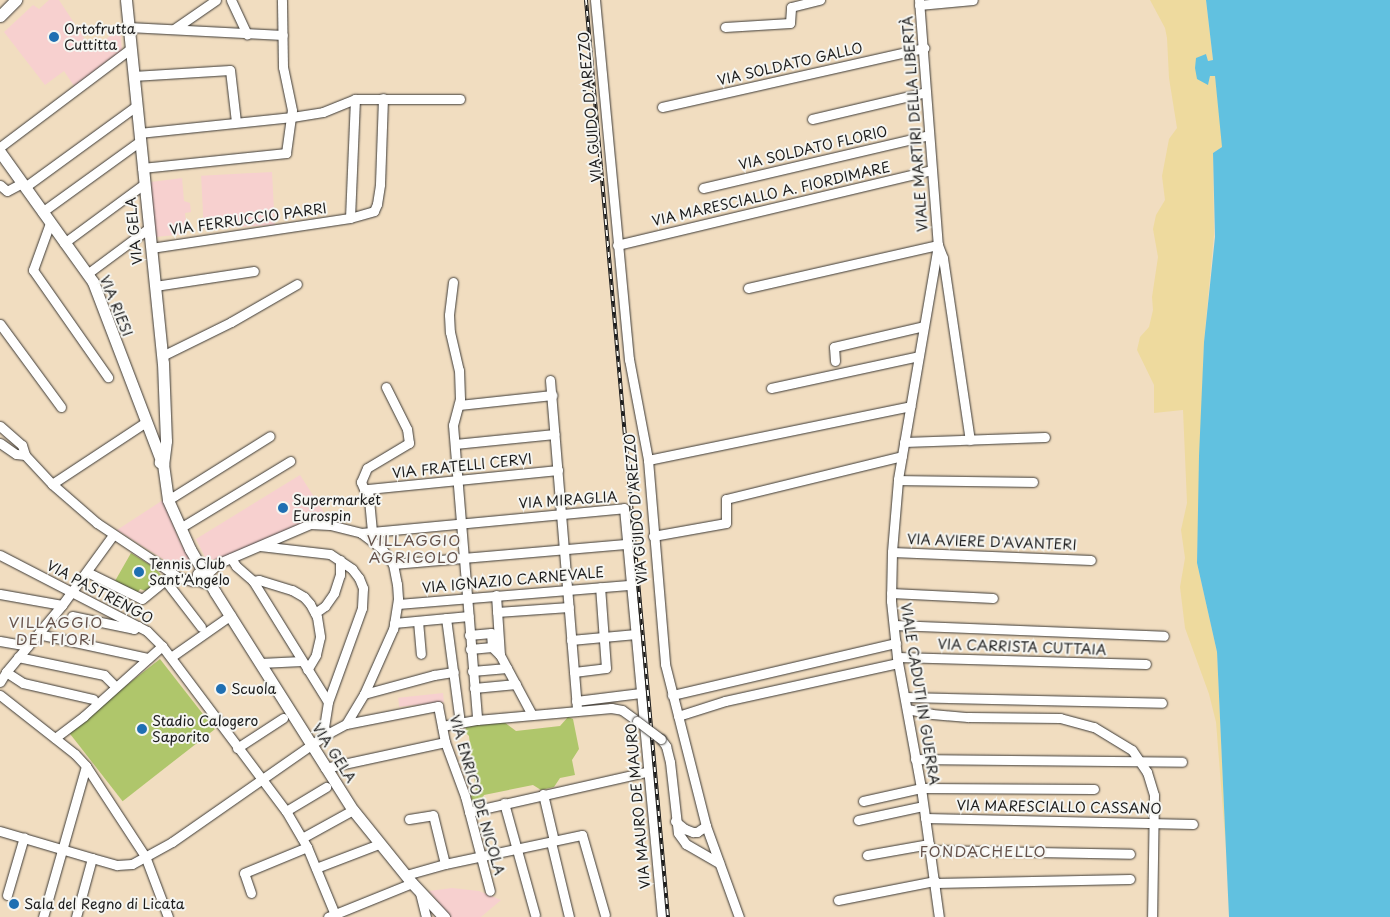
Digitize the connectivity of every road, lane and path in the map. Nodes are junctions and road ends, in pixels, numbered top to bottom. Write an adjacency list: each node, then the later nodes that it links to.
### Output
1 (16, 0): 10 (main road)
2 (126, 0): 11 (main road, VIA GELA)
3 (216, 0): 13 (street)
4 (230, 0): 14 (street)
5 (282, 0): 15 (street)
6 (595, 0): 43 (street, VIA GUIDO D'AREZZO)
7 (820, 0): 12 (street)
8 (973, 0): 9 (street)
9 (919, 2): 16 (street, VIALE MARTIRI DELLA LIBERTÀ)
10 (0, 16)
11 (128, 27): 13 (street); 17 (main road, VIA GELA)
12 (725, 27)
13 (174, 29): 14 (street)
14 (247, 34): 15 (street)
15 (283, 36): 25 (street)
16 (924, 48): 19 (street, VIALE MARTIRI DELLA LIBERTÀ); 24 (street, VIA SOLDATO GALLO)
17 (130, 49): 18 (main road, VIA GELA); 30 (street)
18 (133, 76): 23 (main road, VIA GELA); 27 (street)
19 (926, 92): 26 (street); 28 (street, VIALE MARTIRI DELLA LIBERTÀ)
20 (383, 98): 21 (street); 22 (street); 39 (street, VIA FERRUCCIO PARRI)
21 (355, 99): 25 (street); 39 (street)
22 (460, 99)
23 (136, 106): 29 (main road, VIA GELA); 36 (street)
24 (662, 107)
25 (292, 117): 27 (street); 32 (street)
26 (812, 119)
27 (236, 122): 29 (street)
28 (929, 135): 33 (street, VIALE MARTIRI DELLA LIBERTÀ); 37 (street, VIA SOLDATO FLORIO)
29 (139, 137): 32 (main road, VIA GELA); 38 (street)
30 (0, 147)
31 (0, 152): 36 (main road, VIA RIESI)
32 (142, 168): 34 (main road, VIA GELA)
33 (932, 170): 43 (street, VIA MARESCIALLO A. FIORDIMARE); 44 (street, VIALE MARTIRI DELLA LIBERTÀ)
34 (144, 184): 41 (main road, VIA GELA); 42 (street)
35 (0, 185): 36 (street)
36 (23, 185): 38 (main road, VIA RIESI)
37 (703, 188)
38 (42, 212): 40 (main road, VIA RIESI)
39 (350, 218): 45 (street, VIA FERRUCCIO PARRI)
40 (50, 223): 42 (main road, VIA RIESI); 57 (street)
41 (149, 228): 45 (main road, VIA GELA); 47 (street)
42 (64, 243): 47 (main road, VIA RIESI)
43 (617, 245): 77 (street, VIA GUIDO D'AREZZO)
44 (938, 245): 51 (street); 53 (street, VIALE CADUTI IN GUERRA); 70 (street)
45 (151, 248): 50 (main road, VIA GELA)
46 (254, 271): 50 (street)
47 (87, 274): 65 (main road, VIA RIESI)
48 (453, 282): 62 (street)
49 (297, 284): 54 (street)
50 (155, 286): 54 (main road, VIA GELA)
51 (748, 288)
52 (0, 324): 64 (street)
53 (924, 326): 55 (street, VIALE CADUTI IN GUERRA); 56 (street)
54 (162, 356): 78 (main road, VIA GELA)
55 (918, 356): 60 (street); 63 (street, VIALE CADUTI IN GUERRA)
56 (835, 361)
57 (108, 376)
58 (550, 380): 61 (street)
59 (386, 387): 84 (street)
60 (771, 388)
61 (552, 395): 62 (street); 67 (street)
62 (459, 405): 73 (street)
63 (910, 406): 71 (street, VIALE CADUTI IN GUERRA); 77 (street)
64 (62, 407)
65 (146, 422): 78 (main road, VIA RIESI); 83 (street)
66 (0, 426): 74 (street)
67 (555, 434): 73 (street); 79 (street)
68 (270, 436): 85 (street)
69 (1045, 436): 70 (street)
70 (970, 440): 71 (street)
71 (904, 442): 75 (street, VIALE CADUTI IN GUERRA)
72 (0, 443): 74 (street)
73 (455, 444): 80 (street)
74 (25, 455): 83 (street)
75 (902, 456): 81 (street, VIALE CADUTI IN GUERRA); 92 (street)
76 (290, 460): 88 (street)
77 (648, 460): 92 (street, VIA GUIDO D'AREZZO)
78 (163, 461): 85 (main road, VIA GELA)
79 (558, 470): 80 (street, VIA FRATELLI CERVI); 86 (street)
80 (458, 480): 84 (street, VIA FRATELLI CERVI); 87 (street)
81 (898, 480): 82 (street); 96 (street, VIALE CADUTI IN GUERRA)
82 (1033, 482)
83 (52, 484): 91 (street)
84 (368, 489): 89 (street)
85 (168, 500): 88 (main road, VIA GELA)
86 (562, 513): 87 (street, VIA MIRAGLIA); 93 (street, VIA MIRAGLIA); 95 (street)
87 (461, 522): 89 (street, VIA MIRAGLIA); 99 (street)
88 (180, 528): 102 (main road, VIA GELA)
89 (372, 531): 90 (street, VIA MIRAGLIA)
90 (361, 533): 94 (street); 104 (street)
91 (113, 535): 105 (street); 107 (street)
92 (653, 536): 169 (street, VIA GUIDO D'AREZZO)
93 (628, 544): 95 (street); 112 (street, VIA MIRAGLIA)
94 (258, 546): 98 (street); 100 (street)
95 (566, 550): 99 (street); 114 (street)
96 (892, 552): 101 (street, VIA AVIERE D'AVANTERI); 116 (street, VIALE CADUTI IN GUERRA)
97 (0, 555): 115 (street, VIA PASTRENGO)
98 (231, 558): 103 (street); 111 (street)
99 (464, 559): 104 (street); 119 (street)
100 (340, 560): 106 (street); 108 (street)
101 (1092, 560)
102 (197, 561): 103 (street); 109 (main road, VIA GELA)
103 (219, 563): 109 (street)
104 (393, 564): 121 (street)
105 (87, 572): 110 (street); 115 (street)
106 (355, 573): 108 (street); 172 (street)
107 (173, 574): 109 (street); 110 (street)
108 (340, 575): 124 (street)
109 (202, 576): 126 (main road, VIA GELA)
110 (165, 580): 134 (street)
111 (253, 581): 124 (street); 153 (street)
112 (631, 585): 113 (street, VIA IGNAZIO CARNEVALE); 136 (street, VIA MIRAGLIA)
113 (600, 587): 114 (street, VIA IGNAZIO CARNEVALE); 138 (street)
114 (567, 589): 118 (street, VIA IGNAZIO CARNEVALE); 123 (street)
115 (73, 591): 122 (street); 132 (street, VIA PASTRENGO)
116 (891, 593): 120 (street); 133 (street, VIALE CADUTI IN GUERRA)
117 (0, 594): 122 (street)
118 (496, 595): 119 (street, VIA IGNAZIO CARNEVALE); 125 (street)
119 (468, 597): 121 (street, VIA IGNAZIO CARNEVALE); 128 (street)
120 (993, 598)
121 (398, 604): 131 (street)
122 (62, 605): 135 (street)
123 (569, 607): 125 (street); 140 (street)
124 (315, 612): 157 (street)
125 (497, 612): 148 (street)
126 (231, 615): 150 (street); 154 (main road, VIA GELA)
127 (72, 616): 132 (street)
128 (469, 616): 129 (street); 137 (street)
129 (446, 618): 130 (street); 160 (street)
130 (418, 621): 131 (street); 147 (street)
131 (394, 622): 167 (street)
132 (138, 626): 144 (street, VIA PASTRENGO)
133 (894, 626): 139 (street); 142 (street, VIALE CADUTI IN GUERRA)
134 (201, 627)
135 (38, 634): 143 (street); 151 (street)
136 (636, 634): 138 (street); 166 (street, VIA MIRAGLIA)
137 (469, 635): 145 (street); 146 (street)
138 (604, 636): 140 (street); 161 (street)
139 (1164, 636)
140 (572, 640): 161 (street)
141 (0, 641): 143 (street)
142 (896, 643): 152 (street, VIALE CADUTI IN GUERRA); 169 (street)
143 (28, 646): 149 (street)
144 (162, 646): 150 (street, VIA PASTRENGO); 151 (street)
145 (492, 648): 146 (street); 148 (street)
146 (470, 649): 158 (street)
147 (421, 654)
148 (500, 655): 156 (street)
149 (18, 657): 159 (street); 164 (street)
150 (171, 657): 187 (street, VIA PASTRENGO)
151 (148, 658): 164 (street)
152 (898, 660): 155 (street, VIA CARRISTA CUTTAIA); 170 (street, VIALE CADUTI IN GUERRA); 177 (street, VIA CARRISTA CUTTAIA)
153 (302, 661): 154 (street); 157 (street)
154 (260, 663): 186 (main road, VIA GELA)
155 (1146, 664)
156 (507, 668): 158 (street); 163 (street)
157 (307, 670): 172 (street)
158 (472, 671): 165 (street)
159 (6, 672): 162 (street); 171 (street)
160 (454, 672): 167 (street); 180 (street)
161 (574, 672): 174 (street)
162 (0, 682)
163 (516, 684): 165 (street); 176 (street)
164 (115, 686): 184 (street)
165 (474, 688): 179 (street)
166 (641, 692): 174 (street); 193 (street, VIA MAURO DE MAURO)
167 (364, 694): 181 (street)
168 (0, 695): 184 (street)
169 (672, 695): 177 (street, VIA GUIDO D'AREZZO)
170 (905, 697): 173 (street); 175 (street, VIALE CADUTI IN GUERRA)
171 (93, 698)
172 (328, 702): 183 (street)
173 (1162, 703)
174 (577, 706): 176 (street); 208 (street, bridge)
175 (907, 709): 188 (street, VIALE CADUTI IN GUERRA); 189 (street)
176 (532, 715): 179 (street)
177 (678, 716): 211 (street, VIA GUIDO D'AREZZO)
178 (283, 718): 187 (street)
179 (477, 720): 180 (street)
180 (460, 723): 182 (street)
181 (346, 724): 182 (street, VIA ENRICO DE NICOLA); 183 (street)
182 (442, 726): 185 (street, VIA ENRICO DE NICOLA)
183 (327, 734): 186 (street)
184 (55, 738): 191 (street)
185 (445, 742): 192 (street); 204 (street, VIA ENRICO DE NICOLA)
186 (311, 746): 192 (main road, VIA GELA); 194 (street)
187 (237, 748): 194 (street, VIA PASTRENGO)
188 (915, 759): 189 (street); 196 (street, VIALE CADUTI IN GUERRA)
189 (1140, 762): 190 (street); 209 (street)
190 (1182, 762)
191 (86, 766): 219 (street); 223 (street)
192 (325, 768): 202 (main road, VIA GELA)
193 (649, 771): 198 (street); 245 (street, VIA MAURO DE MAURO)
194 (261, 780): 203 (street, VIA PASTRENGO); 223 (street)
195 (326, 787): 203 (street)
196 (921, 788): 197 (street); 199 (street); 201 (street, VIALE CADUTI IN GUERRA)
197 (1094, 789)
198 (544, 794): 200 (street); 215 (street)
199 (863, 801)
200 (504, 803): 204 (street); 220 (street)
201 (923, 806): 205 (street, VIALE CADUTI IN GUERRA); 207 (street)
202 (353, 810): 214 (street); 216 (main road, VIA GELA)
203 (286, 811): 214 (street, VIA PASTRENGO)
204 (469, 812): 224 (street, VIA ENRICO DE NICOLA)
205 (925, 818): 209 (street, VIA MARESCIALLO CASSANO); 218 (street, VIALE CADUTI IN GUERRA)
206 (409, 819): 227 (street)
207 (858, 820)
208 (675, 821): 211 (street); 226 (street)
209 (1154, 822): 210 (street, VIA MARESCIALLO CASSANO); 248 (street)
210 (1193, 824)
211 (706, 826): 226 (street, VIA GUIDO D'AREZZO)
212 (0, 831): 213 (street)
213 (24, 837): 219 (street); 234 (street)
214 (302, 838): 217 (street, VIA PASTRENGO)
215 (553, 842): 220 (street); 237 (street); 244 (street)
216 (379, 844): 228 (street); 231 (main road, VIA GELA)
217 (307, 847): 228 (street, VIA PASTRENGO); 233 (street)
218 (929, 847): 221 (street); 222 (street); 230 (street, VIALE CADUTI IN GUERRA)
219 (61, 849): 225 (street); 239 (street)
220 (518, 849): 224 (street); 236 (street)
221 (1130, 854)
222 (867, 855)
223 (145, 856): 225 (street); 241 (street)
224 (480, 857): 227 (street); 232 (street, VIA ENRICO DE NICOLA)
225 (92, 858): 240 (street)
226 (719, 863): 246 (street, VIA GUIDO D'AREZZO)
227 (445, 864): 231 (street)
228 (316, 868): 238 (street, VIA PASTRENGO)
229 (1130, 879): 230 (street)
230 (935, 882): 235 (street); 247 (street, VIALE CADUTI IN GUERRA)
231 (412, 883): 238 (street); 242 (street); 243 (main road, VIA GELA)
232 (490, 891)
233 (251, 893)
234 (7, 894)
235 (838, 900)
236 (535, 915)
237 (605, 915)
238 (333, 916)
239 (43, 917)
240 (76, 917)
241 (168, 917)
242 (426, 917)
243 (444, 917)
244 (569, 917)
245 (662, 917)
246 (739, 917)
247 (937, 917)
248 (1152, 917)

